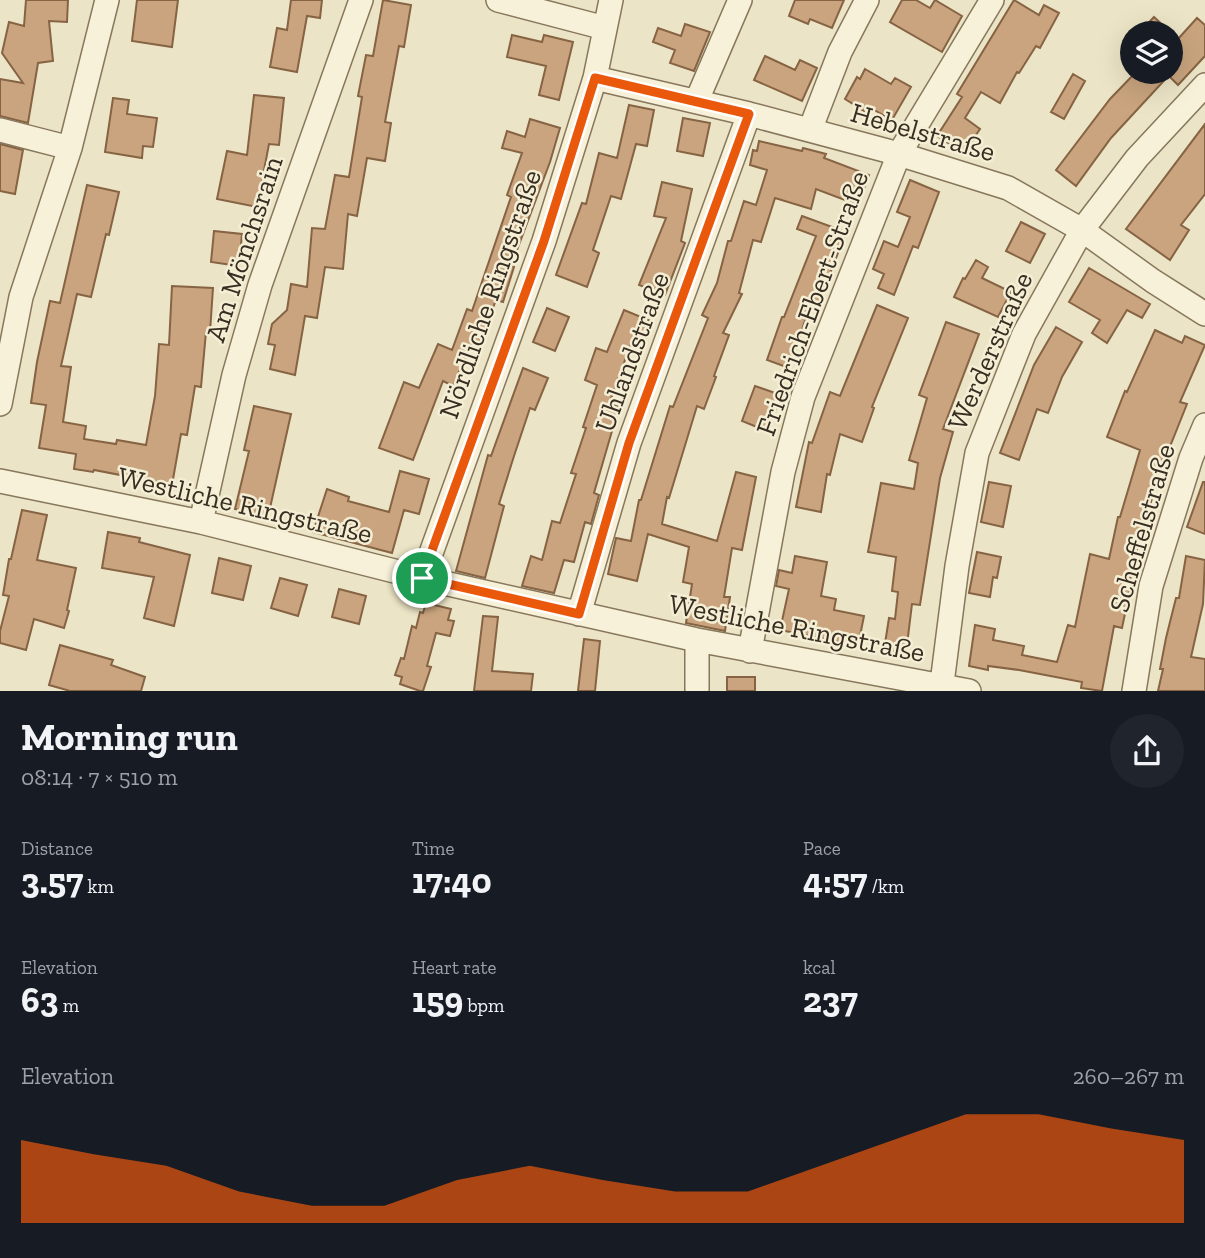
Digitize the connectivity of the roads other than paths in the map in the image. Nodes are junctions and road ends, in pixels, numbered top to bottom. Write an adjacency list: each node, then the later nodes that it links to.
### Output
1 (107, 0): 15 (street)
2 (361, 0): 22 (street, Am Mönchsrain)
3 (498, 0): 8 (street)
4 (611, 0): 8 (street, Nördliche Ringstraße)
5 (740, 0): 11 (street)
6 (867, 0): 14 (street)
7 (992, 0): 16 (street, Friedrich-Ebert-Straße)
8 (605, 28): 9 (street, Nördliche Ringstraße)
9 (595, 78): 11 (street, Hebelstraße); 23 (street, Nördliche Ringstraße)
10 (1205, 85): 17 (street, Werderstraße)
11 (697, 100): 12 (street, Hebelstraße)
12 (749, 114): 14 (street, Hebelstraße); 24 (street, Uhlandstraße)
13 (0, 130): 15 (street)
14 (810, 130): 16 (street, Hebelstraße)
15 (70, 148): 19 (street)
16 (900, 154): 17 (street, Hebelstraße); 26 (street, Friedrich-Ebert-Straße)
17 (1082, 230): 18 (street, Hebelstraße); 27 (street, Werderstraße)
18 (1205, 314)
19 (0, 404)
20 (1205, 425): 30 (street, Scheffelstraße)
21 (0, 481): 22 (street, Westliche Ringstraße)
22 (201, 522): 23 (street, Westliche Ringstraße)
23 (422, 578): 24 (street, Westliche Ringstraße)
24 (579, 614): 25 (street, Westliche Ringstraße)
25 (697, 640): 26 (street, Westliche Ringstraße); 28 (street)
26 (750, 651): 27 (street, Westliche Ringstraße)
27 (941, 689): 29 (street, Westliche Ringstraße)
28 (696, 691)
29 (969, 691)
30 (1134, 691)

